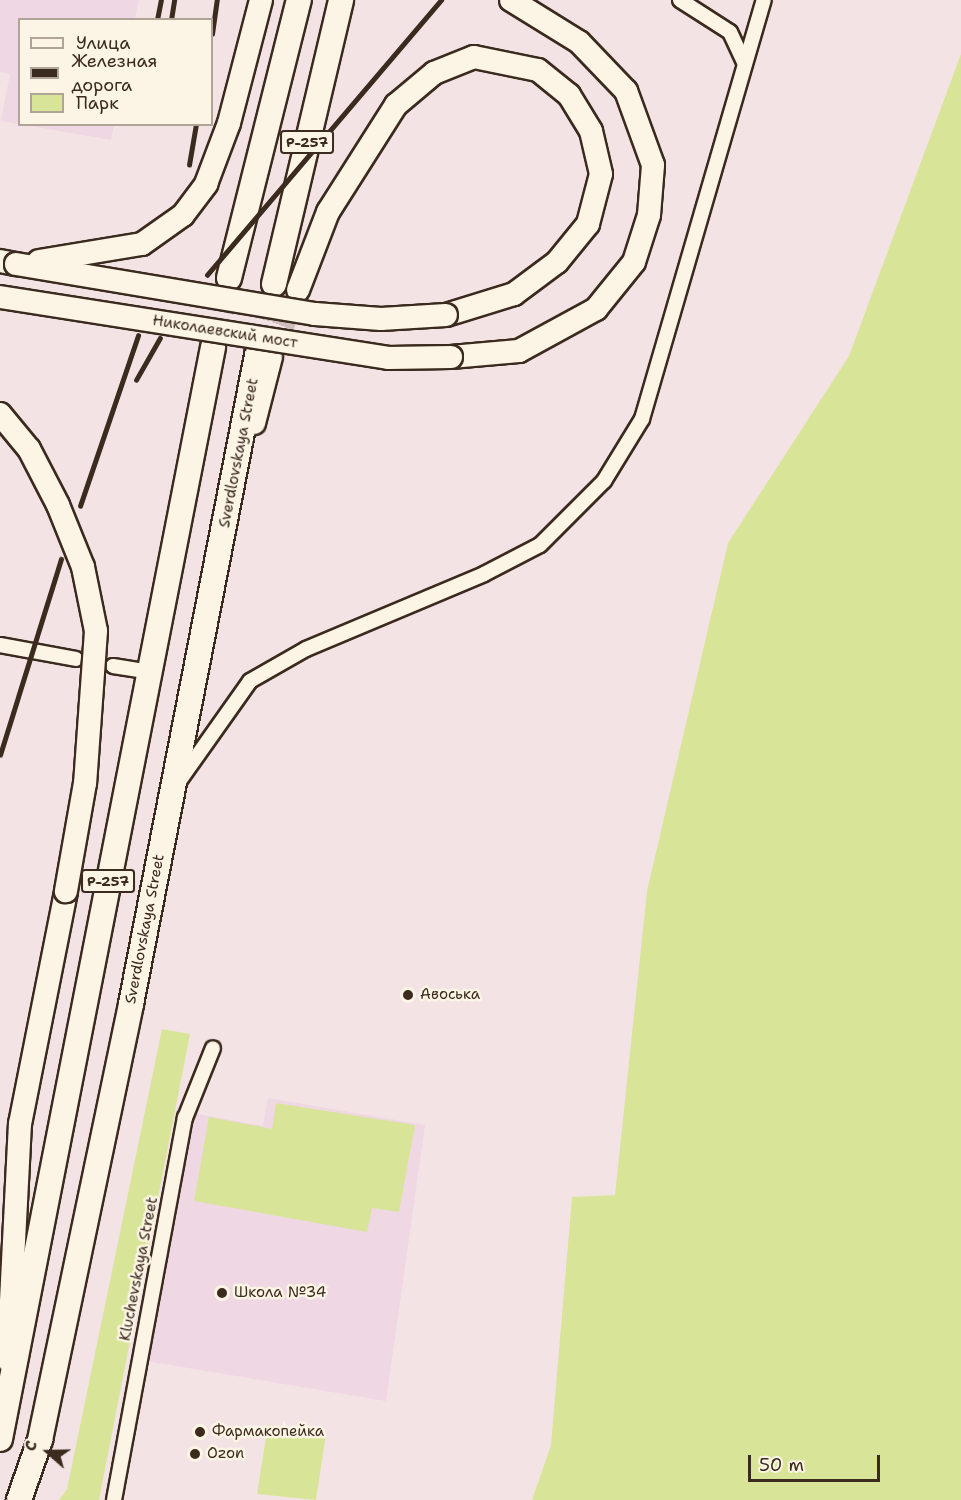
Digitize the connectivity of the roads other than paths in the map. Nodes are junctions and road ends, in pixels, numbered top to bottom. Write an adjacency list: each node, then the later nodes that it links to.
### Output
1 (261, 0): 8 (main road, bridge)
2 (298, 0): 9 (highway, Р-257)
3 (340, 0): 10 (highway, Р-257)
4 (511, 0): 12 (main road, Николаевский мост, bridge)
5 (680, 0): 7 (street)
6 (764, 0): 7 (street)
7 (745, 64): 20 (street)
8 (8, 263): 11 (main road, bridge)
9 (229, 278)
10 (274, 284)
11 (298, 290)
12 (0, 297)
13 (213, 347): 19 (highway, Р-257)
14 (264, 356): 20 (highway, Sverdlovskaya Street / Р-257)
15 (0, 414): 22 (main road, bridge)
16 (0, 645): 17 (street)
17 (76, 659)
18 (113, 666): 19 (street)
19 (149, 672): 22 (highway, Р-257)
20 (171, 795): 24 (highway, Sverdlovskaya Street / Р-257)
21 (213, 1048): 25 (street, Kluchevskaya Street)
22 (5, 1415): 23 (highway, Р-257)
23 (0, 1439)
24 (19, 1500)
25 (114, 1500)

